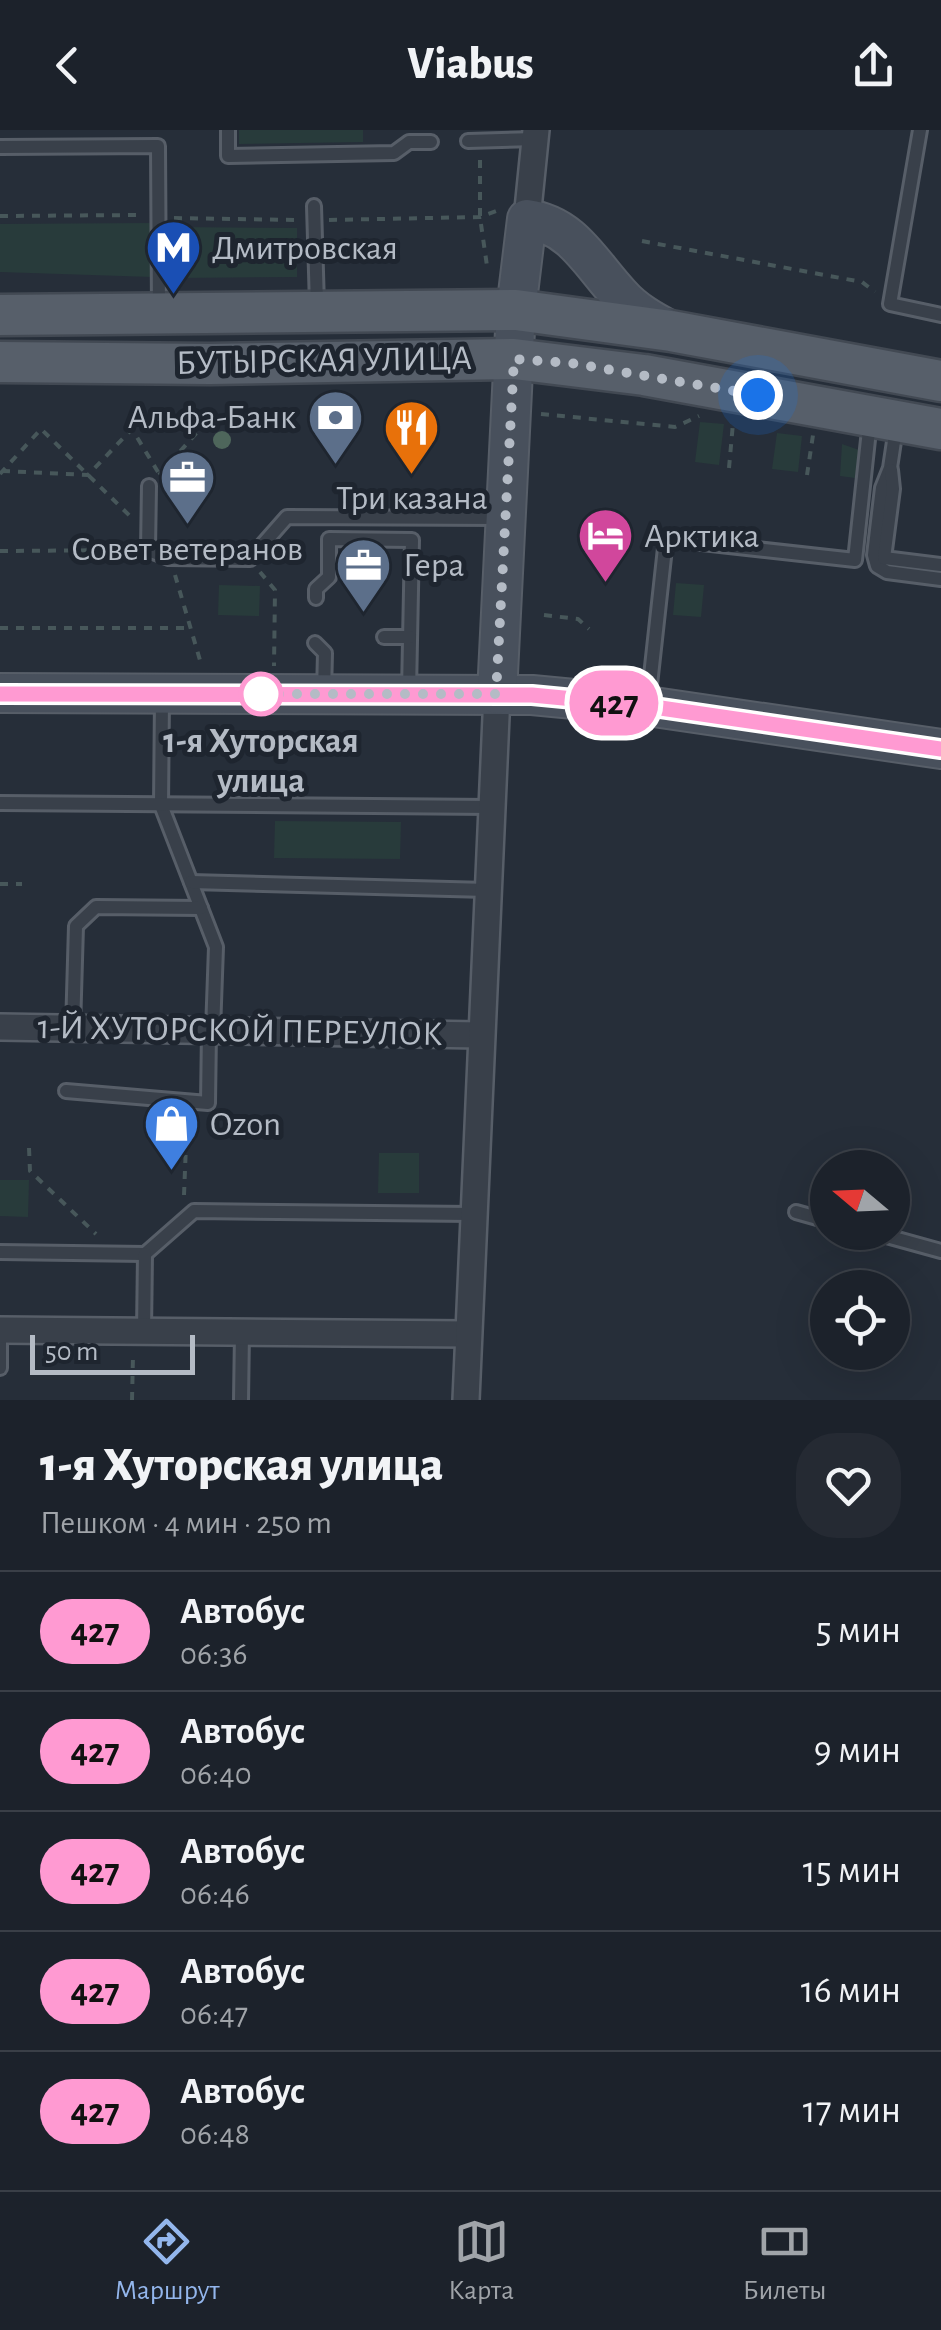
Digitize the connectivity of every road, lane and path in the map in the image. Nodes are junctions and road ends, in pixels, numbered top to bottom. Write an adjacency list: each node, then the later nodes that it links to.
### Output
1 (228, 130): 4 (lane)
2 (920, 130): 15 (lane)
3 (536, 135): 5 (lane); 9 (street)
4 (409, 136): 6 (lane)
5 (474, 141): 12 (path)
6 (431, 142)
7 (0, 147): 10 (lane)
8 (315, 213): 10 (path); 12 (path); 18 (lane)
9 (517, 213): 12 (path); 17 (street); 22 (street)
10 (159, 215): 11 (path); 19 (lane)
11 (0, 216)
12 (480, 217): 14 (path)
13 (642, 241): 15 (path)
14 (487, 266)
15 (890, 304): 20 (lane)
16 (414, 310): 17 (main road, БУТЫРСКАЯ УЛИЦА); 18 (main road, БУТЫРСКАЯ УЛИЦА); 24 (street)
17 (516, 310): 22 (main road, БУТЫРСКАЯ УЛИЦА); 23 (street)
18 (317, 312): 19 (main road, БУТЫРСКАЯ УЛИЦА)
19 (160, 314): 21 (main road, БУТЫРСКАЯ УЛИЦА)
20 (941, 314)
21 (0, 315)
22 (671, 331): 26 (main road, БУТЫРСКАЯ УЛИЦА)
23 (514, 359): 24 (main road, БУТЫРСКАЯ УЛИЦА); 29 (main road, БУТЫРСКАЯ УЛИЦА); 41 (street)
24 (413, 360): 25 (main road, БУТЫРСКАЯ УЛИЦА)
25 (0, 362)
26 (941, 381)
27 (538, 414): 28 (path)
28 (700, 416)
29 (884, 418): 32 (main road, БУТЫРСКАЯ УЛИЦА); 35 (lane); 64 (lane)
30 (734, 422): 34 (path)
31 (201, 428): 38 (path)
32 (941, 429)
33 (812, 435): 39 (path)
34 (730, 468)
35 (890, 468): 47 (lane); 48 (lane)
36 (1, 472): 37 (path); 37 (path)
37 (88, 475): 38 (path); 42 (path)
38 (160, 475): 40 (path)
39 (807, 475)
40 (149, 486): 42 (lane)
41 (506, 518): 46 (lane); 63 (street)
42 (148, 534): 43 (lane)
43 (148, 550): 44 (path); 45 (lane)
44 (0, 551)
45 (169, 558): 46 (lane); 52 (path)
46 (250, 560): 58 (path)
47 (941, 565)
48 (941, 578)
49 (316, 598): 55 (lane)
50 (544, 615): 53 (path)
51 (0, 628): 52 (path)
52 (192, 628): 57 (path)
53 (589, 629)
54 (384, 637): 55 (lane)
55 (410, 637): 62 (lane)
56 (315, 643): 61 (lane)
57 (204, 671)
58 (274, 671)
59 (162, 693): 60 (street); 61 (street); 67 (lane)
60 (0, 694)
61 (324, 694): 62 (street)
62 (409, 694): 63 (street)
63 (496, 694): 64 (street); 68 (street)
64 (647, 706): 65 (street)
65 (941, 749)
66 (0, 802): 67 (lane)
67 (161, 805): 68 (lane); 69 (lane)
68 (492, 807): 72 (street)
69 (191, 882): 72 (lane); 73 (lane)
70 (0, 884): 71 (path)
71 (22, 884)
72 (487, 890): 77 (street)
73 (201, 908): 75 (lane); 76 (lane)
74 (0, 1027): 75 (street, 1-Й ХУТОРСКОЙ ПЕРЕУЛОК)
75 (73, 1029): 76 (street, 1-Й ХУТОРСКОЙ ПЕРЕУЛОК)
76 (211, 1031): 77 (street, 1-Й ХУТОРСКОЙ ПЕРЕУЛОК); 79 (lane)
77 (480, 1034): 83 (street)
78 (66, 1091): 79 (lane)
79 (187, 1101): 81 (path)
80 (29, 1148): 88 (path)
81 (194, 1211): 83 (lane); 89 (lane)
82 (796, 1212): 84 (lane)
83 (472, 1214): 93 (street)
84 (810, 1216)
85 (910, 1242): 86 (lane)
86 (941, 1251)
87 (0, 1252): 88 (lane)
88 (117, 1254): 89 (lane)
89 (145, 1254): 91 (lane)
90 (0, 1330): 91 (street); 95 (lane)
91 (144, 1332): 92 (street)
92 (242, 1333): 93 (street); 97 (lane)
93 (468, 1334): 98 (street)
94 (133, 1356): 96 (path)
95 (0, 1368)
96 (132, 1400)
97 (241, 1400)
98 (466, 1400)

